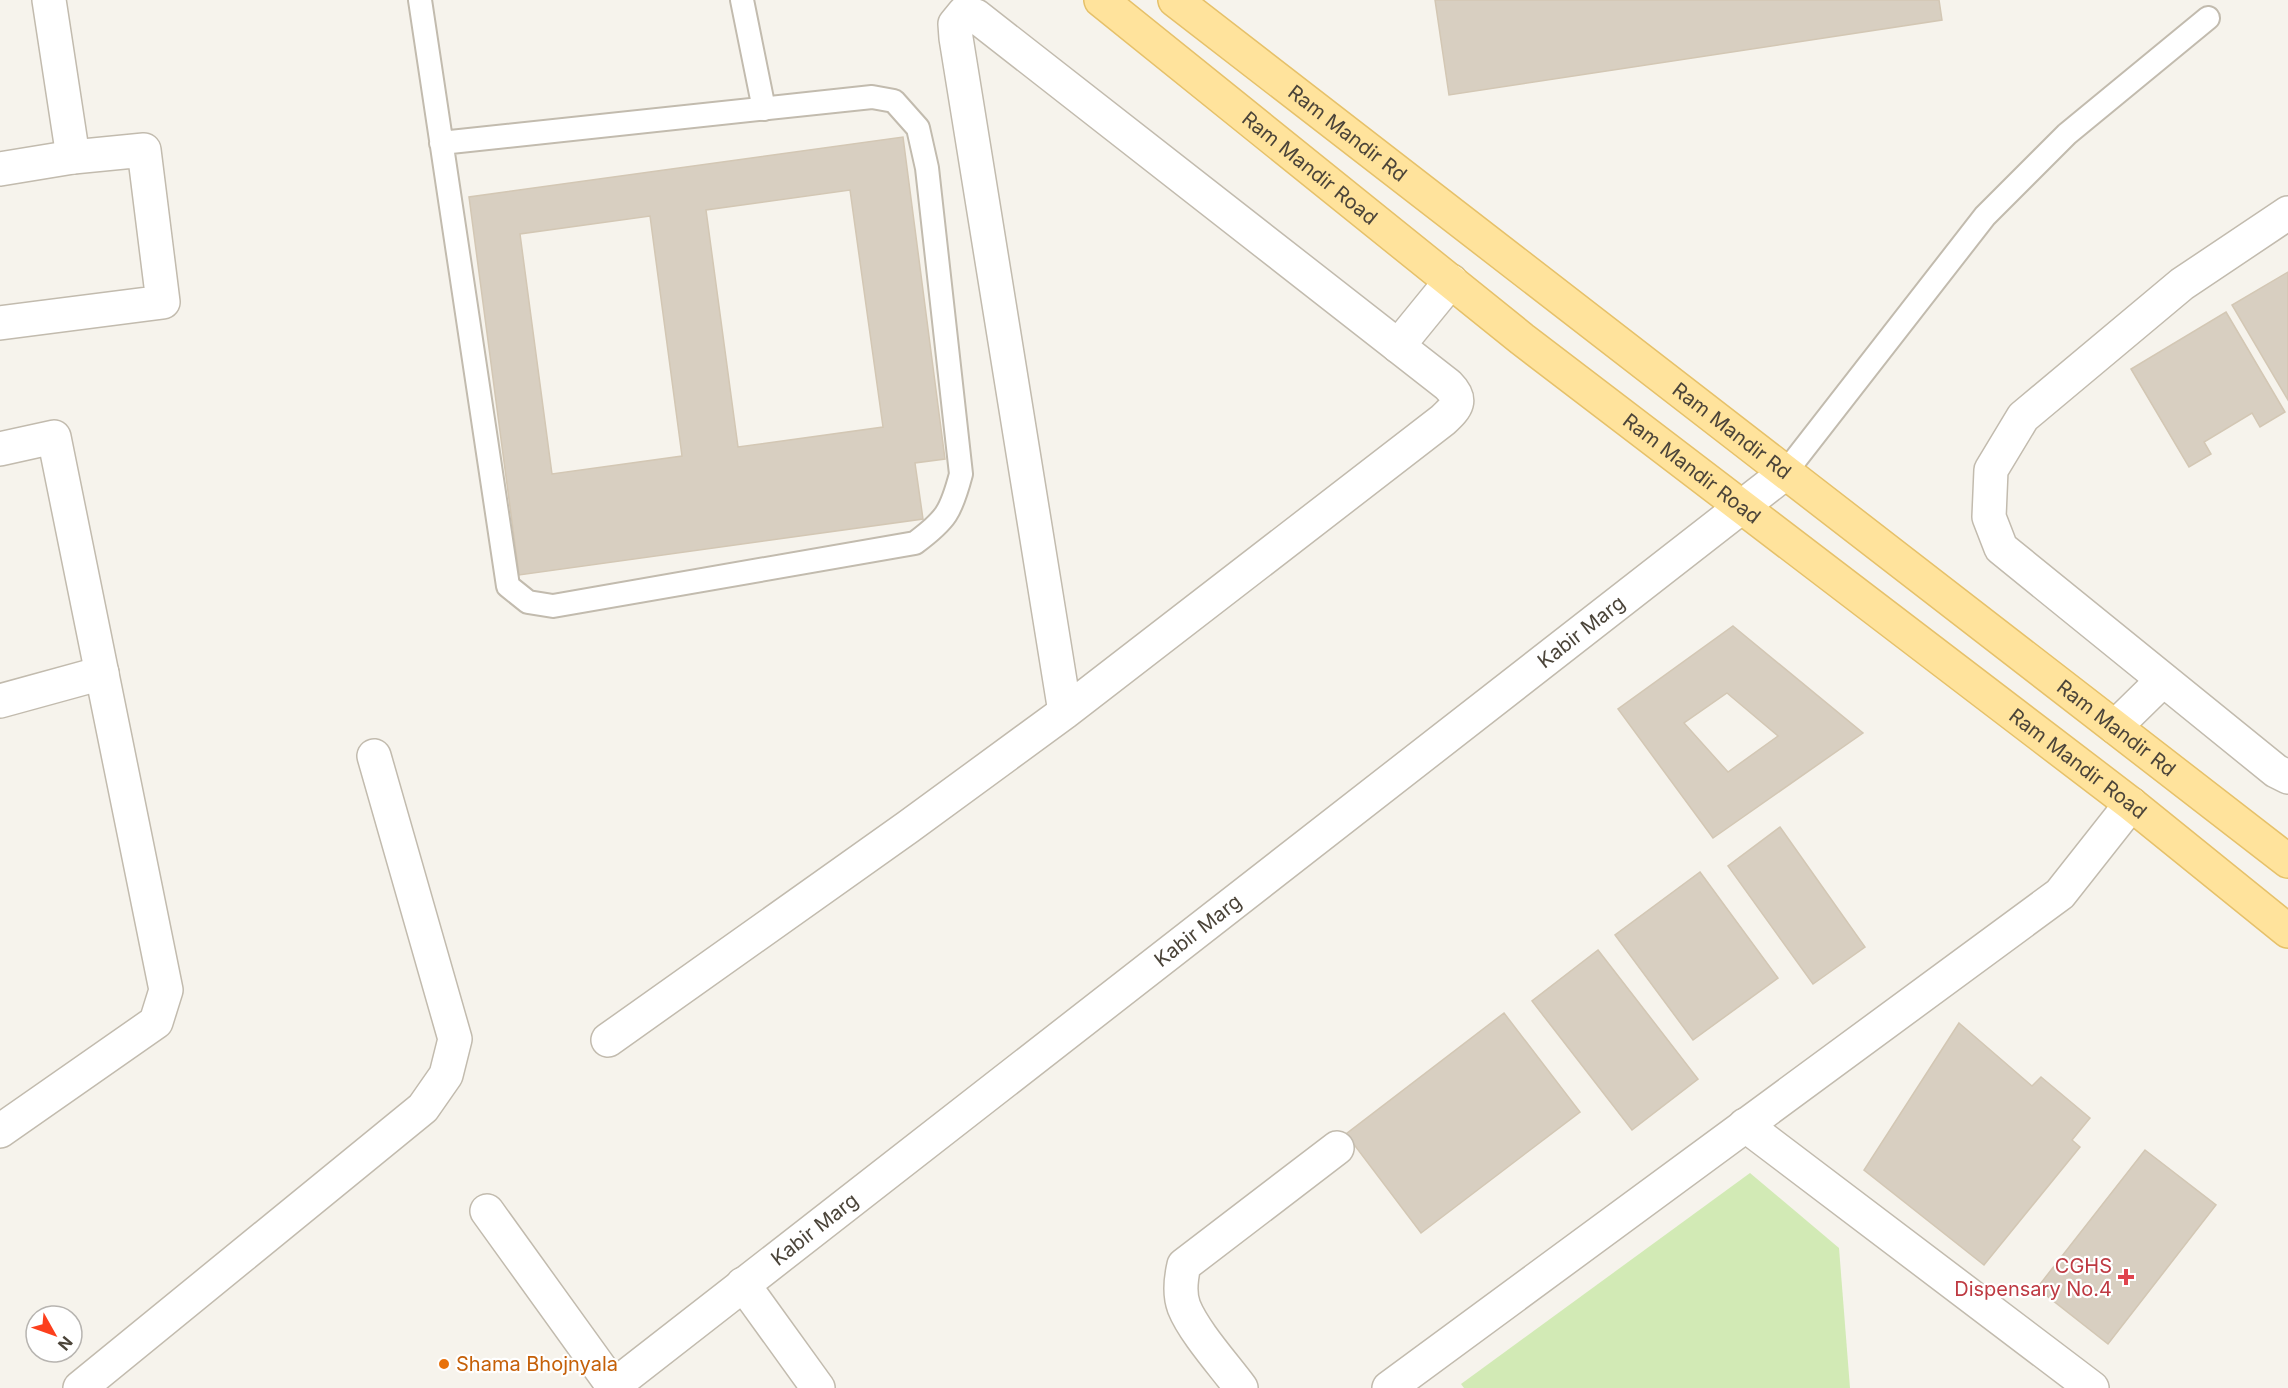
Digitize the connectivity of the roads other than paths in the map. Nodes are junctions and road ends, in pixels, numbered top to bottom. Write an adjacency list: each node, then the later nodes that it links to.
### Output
1 (49, 0): 9 (street)
2 (420, 0): 8 (lane)
3 (742, 0): 7 (lane)
4 (1101, 0): 13 (main road, Ram Mandir Road)
5 (1175, 0): 12 (main road, Ram Mandir Rd)
6 (2208, 18): 17 (lane)
7 (764, 109): 8 (lane); 8 (lane)
8 (441, 143)
9 (73, 157): 10 (street); 14 (street)
10 (0, 169)
11 (2288, 213): 20 (street)
12 (1484, 240): 13 (main road); 17 (main road, Ram Mandir Rd)
13 (1451, 281): 15 (street); 18 (main road, Ram Mandir Road)
14 (0, 323)
15 (1398, 346): 22 (street); 22 (street)
16 (0, 449): 19 (street)
17 (1785, 473): 18 (street, Kabir Marg); 23 (main road, Ram Mandir Rd)
18 (1741, 507): 26 (main road, Ram Mandir Road); 34 (street, Kabir Marg)
19 (102, 673): 21 (street); 31 (street)
20 (2163, 680): 23 (street); 25 (street)
21 (0, 701)
22 (1065, 712): 29 (street)
23 (2115, 727): 27 (main road, Ram Mandir Rd)
24 (374, 756): 37 (street)
25 (2288, 777)
26 (2131, 804): 28 (main road, Ram Mandir Road); 30 (street)
27 (2288, 861)
28 (2288, 931)
29 (608, 1040)
30 (1746, 1125): 35 (street); 40 (street)
31 (0, 1131)
32 (1337, 1148): 39 (street)
33 (487, 1211): 36 (street)
34 (743, 1284): 36 (street, Kabir Marg); 38 (street)
35 (1408, 1382)
36 (612, 1387)
37 (80, 1388)
38 (818, 1388)
39 (1241, 1388)
40 (2092, 1388)

